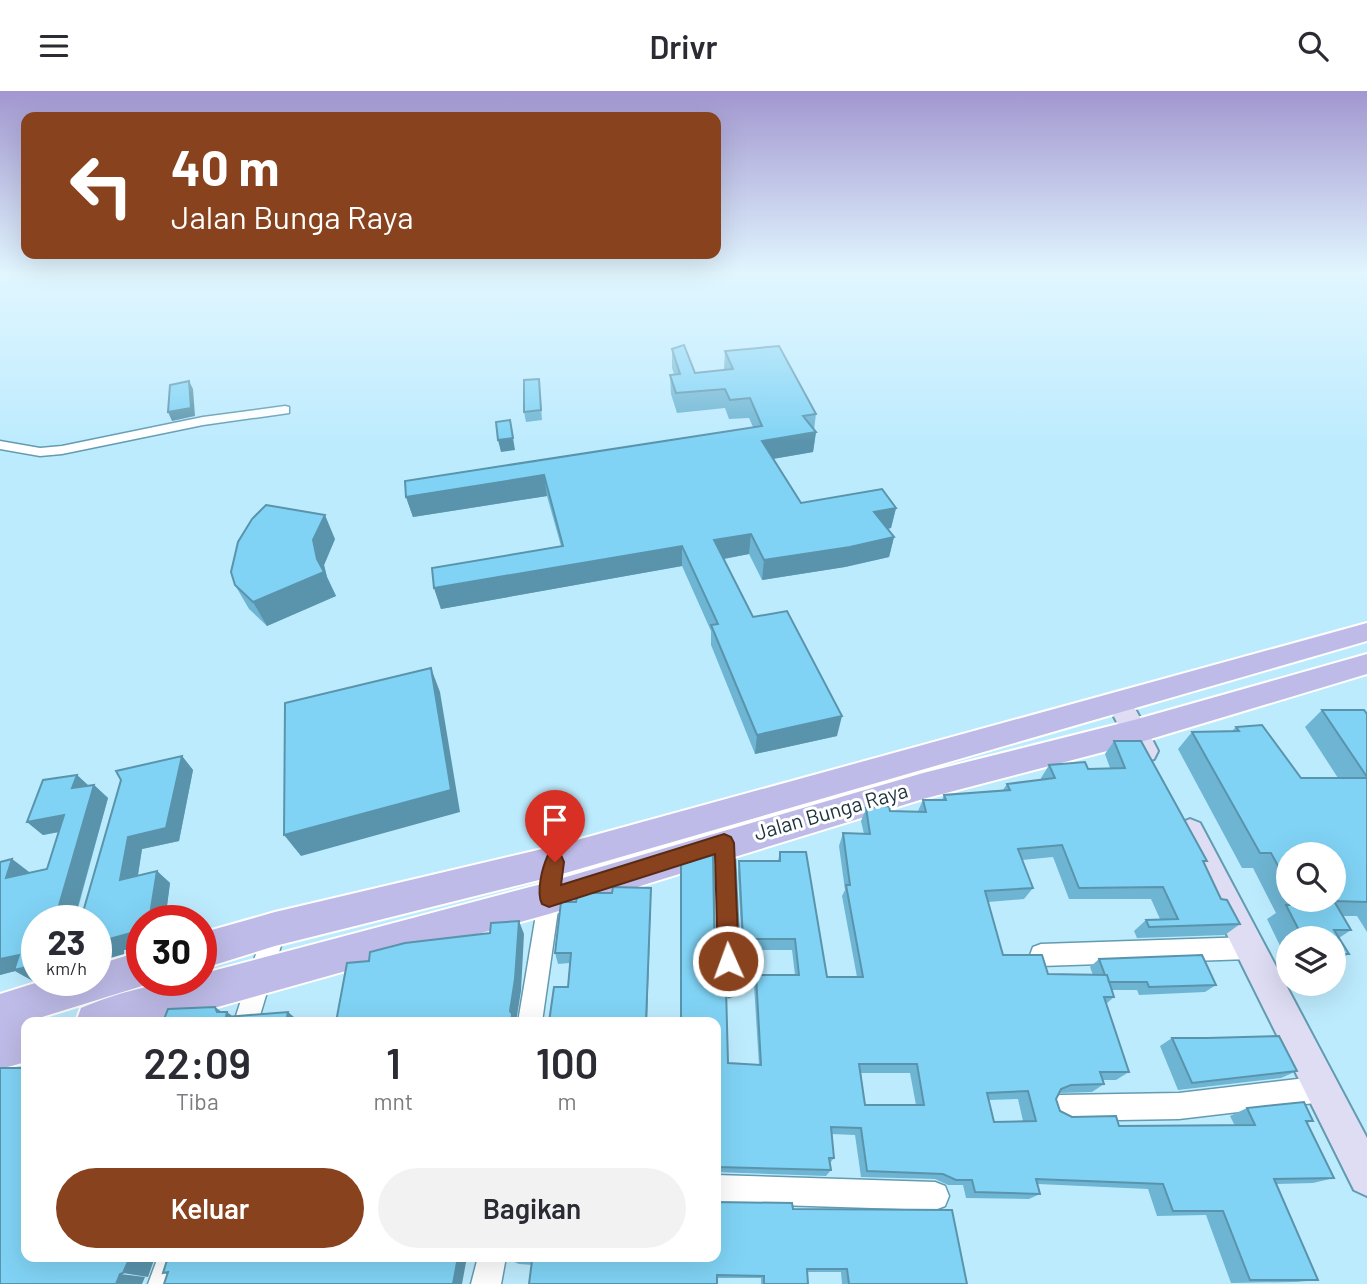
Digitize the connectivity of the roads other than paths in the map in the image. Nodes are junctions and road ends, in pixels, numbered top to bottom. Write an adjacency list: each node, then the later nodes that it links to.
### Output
1 (285, 410): 2 (street)
2 (0, 445)
3 (1367, 632): 5 (main road, Jalan Bunga Raya)
4 (1367, 664): 6 (main road, Jalan Bunga Raya)
5 (1119, 703): 6 (street); 10 (main road, Jalan Bunga Raya)
6 (1134, 732): 7 (street); 9 (main road, Jalan Bunga Raya)
7 (1159, 778)
8 (1178, 811): 14 (street)
9 (724, 843): 11 (main road, Jalan Bunga Raya); 17 (street)
10 (555, 862): 11 (street); 12 (main road, Jalan Bunga Raya)
11 (549, 898): 16 (main road, Jalan Bunga Raya); 22 (street)
12 (275, 929): 13 (main road, Jalan Bunga Raya); 16 (street)
13 (217, 946)
14 (1250, 948): 15 (street); 25 (street)
15 (1041, 955)
16 (261, 975): 20 (main road, Jalan Bunga Raya); 21 (street)
17 (729, 985)
18 (45, 996): 19 (main road)
19 (0, 1013)
20 (113, 1017)
21 (248, 1017)
22 (531, 1017)
23 (21, 1043): 24 (main road)
24 (0, 1049)
25 (1323, 1089): 26 (street); 27 (street)
26 (1060, 1108)
27 (1367, 1177)
28 (721, 1189): 29 (street)
29 (935, 1196)
30 (170, 1262): 32 (street)
31 (491, 1262): 33 (street)
32 (163, 1284)
33 (486, 1284)

